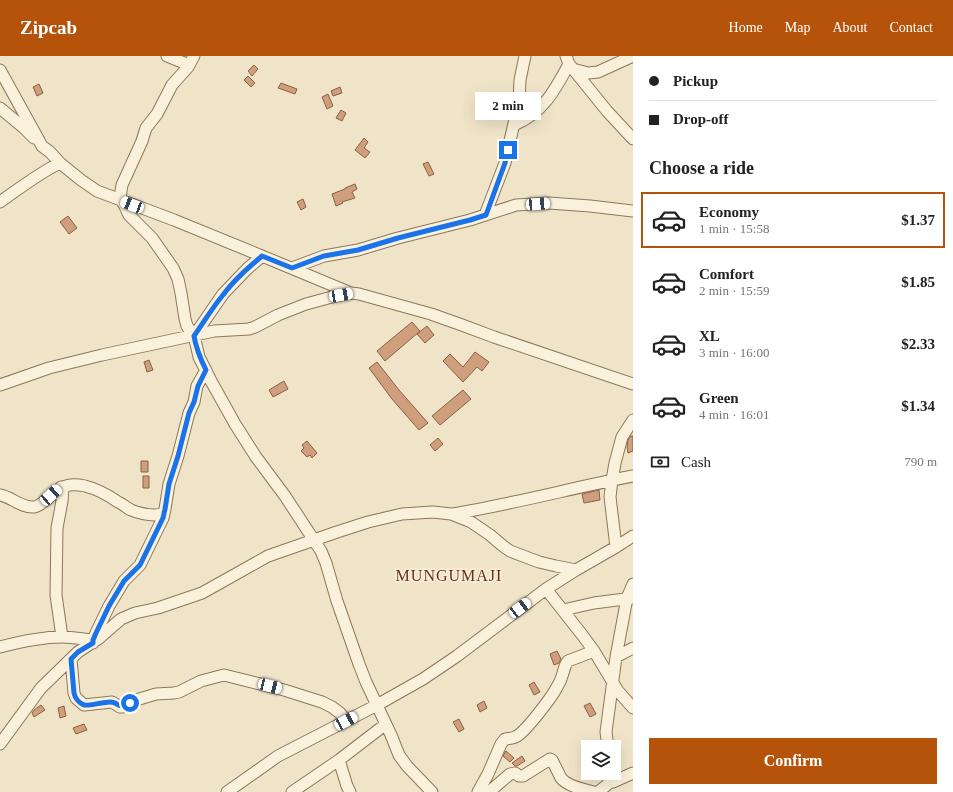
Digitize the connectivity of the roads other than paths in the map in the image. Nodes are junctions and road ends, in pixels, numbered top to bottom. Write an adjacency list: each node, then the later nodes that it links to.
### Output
1 (167, 56): 4 (street)
2 (525, 56): 8 (street)
3 (633, 56): 5 (street)
4 (192, 60): 12 (street)
5 (570, 63): 8 (street); 9 (street)
6 (0, 70): 10 (street)
7 (0, 108): 10 (street)
8 (514, 125): 15 (street)
9 (633, 139)
10 (42, 146): 11 (street)
11 (60, 163): 12 (street); 13 (street)
12 (120, 200): 16 (street); 19 (street)
13 (0, 202)
14 (633, 212): 15 (street)
15 (486, 215): 17 (street)
16 (262, 256): 17 (street); 19 (street)
17 (292, 268): 18 (street)
18 (350, 293): 19 (street); 21 (street)
19 (194, 336): 20 (street); 22 (street)
20 (206, 370): 28 (street); 31 (street)
21 (633, 384)
22 (0, 385)
23 (633, 420): 25 (street)
24 (633, 476): 25 (street)
25 (612, 480): 29 (street); 32 (street)
26 (61, 487): 27 (street); 28 (street); 38 (street)
27 (0, 495)
28 (164, 514): 39 (street)
29 (451, 514): 31 (street); 33 (street)
30 (633, 536): 32 (street)
31 (314, 540): 39 (street); 46 (street)
32 (616, 547): 33 (street)
33 (576, 570): 35 (street)
34 (633, 584): 36 (street)
35 (546, 589): 37 (street); 46 (street)
36 (630, 598): 37 (street); 43 (street)
37 (563, 610): 42 (street)
38 (62, 637): 39 (street); 40 (street)
39 (93, 642): 44 (street)
40 (0, 647)
41 (633, 648): 43 (street)
42 (594, 651): 45 (street); 59 (street)
43 (616, 657): 45 (street)
44 (71, 659): 48 (street); 51 (street)
45 (612, 683): 47 (street); 50 (street)
46 (377, 705): 48 (street); 49 (street)
47 (633, 708)
48 (346, 721): 55 (street)
49 (386, 724): 52 (street); 58 (street)
50 (607, 740)
51 (0, 744)
52 (339, 760): 56 (street); 57 (street)
53 (633, 773): 54 (street)
54 (613, 782): 62 (street)
55 (227, 792)
56 (292, 792)
57 (350, 792)
58 (432, 792)
59 (478, 792)
60 (489, 792): 61 (street)
61 (594, 792)
62 (598, 792)

